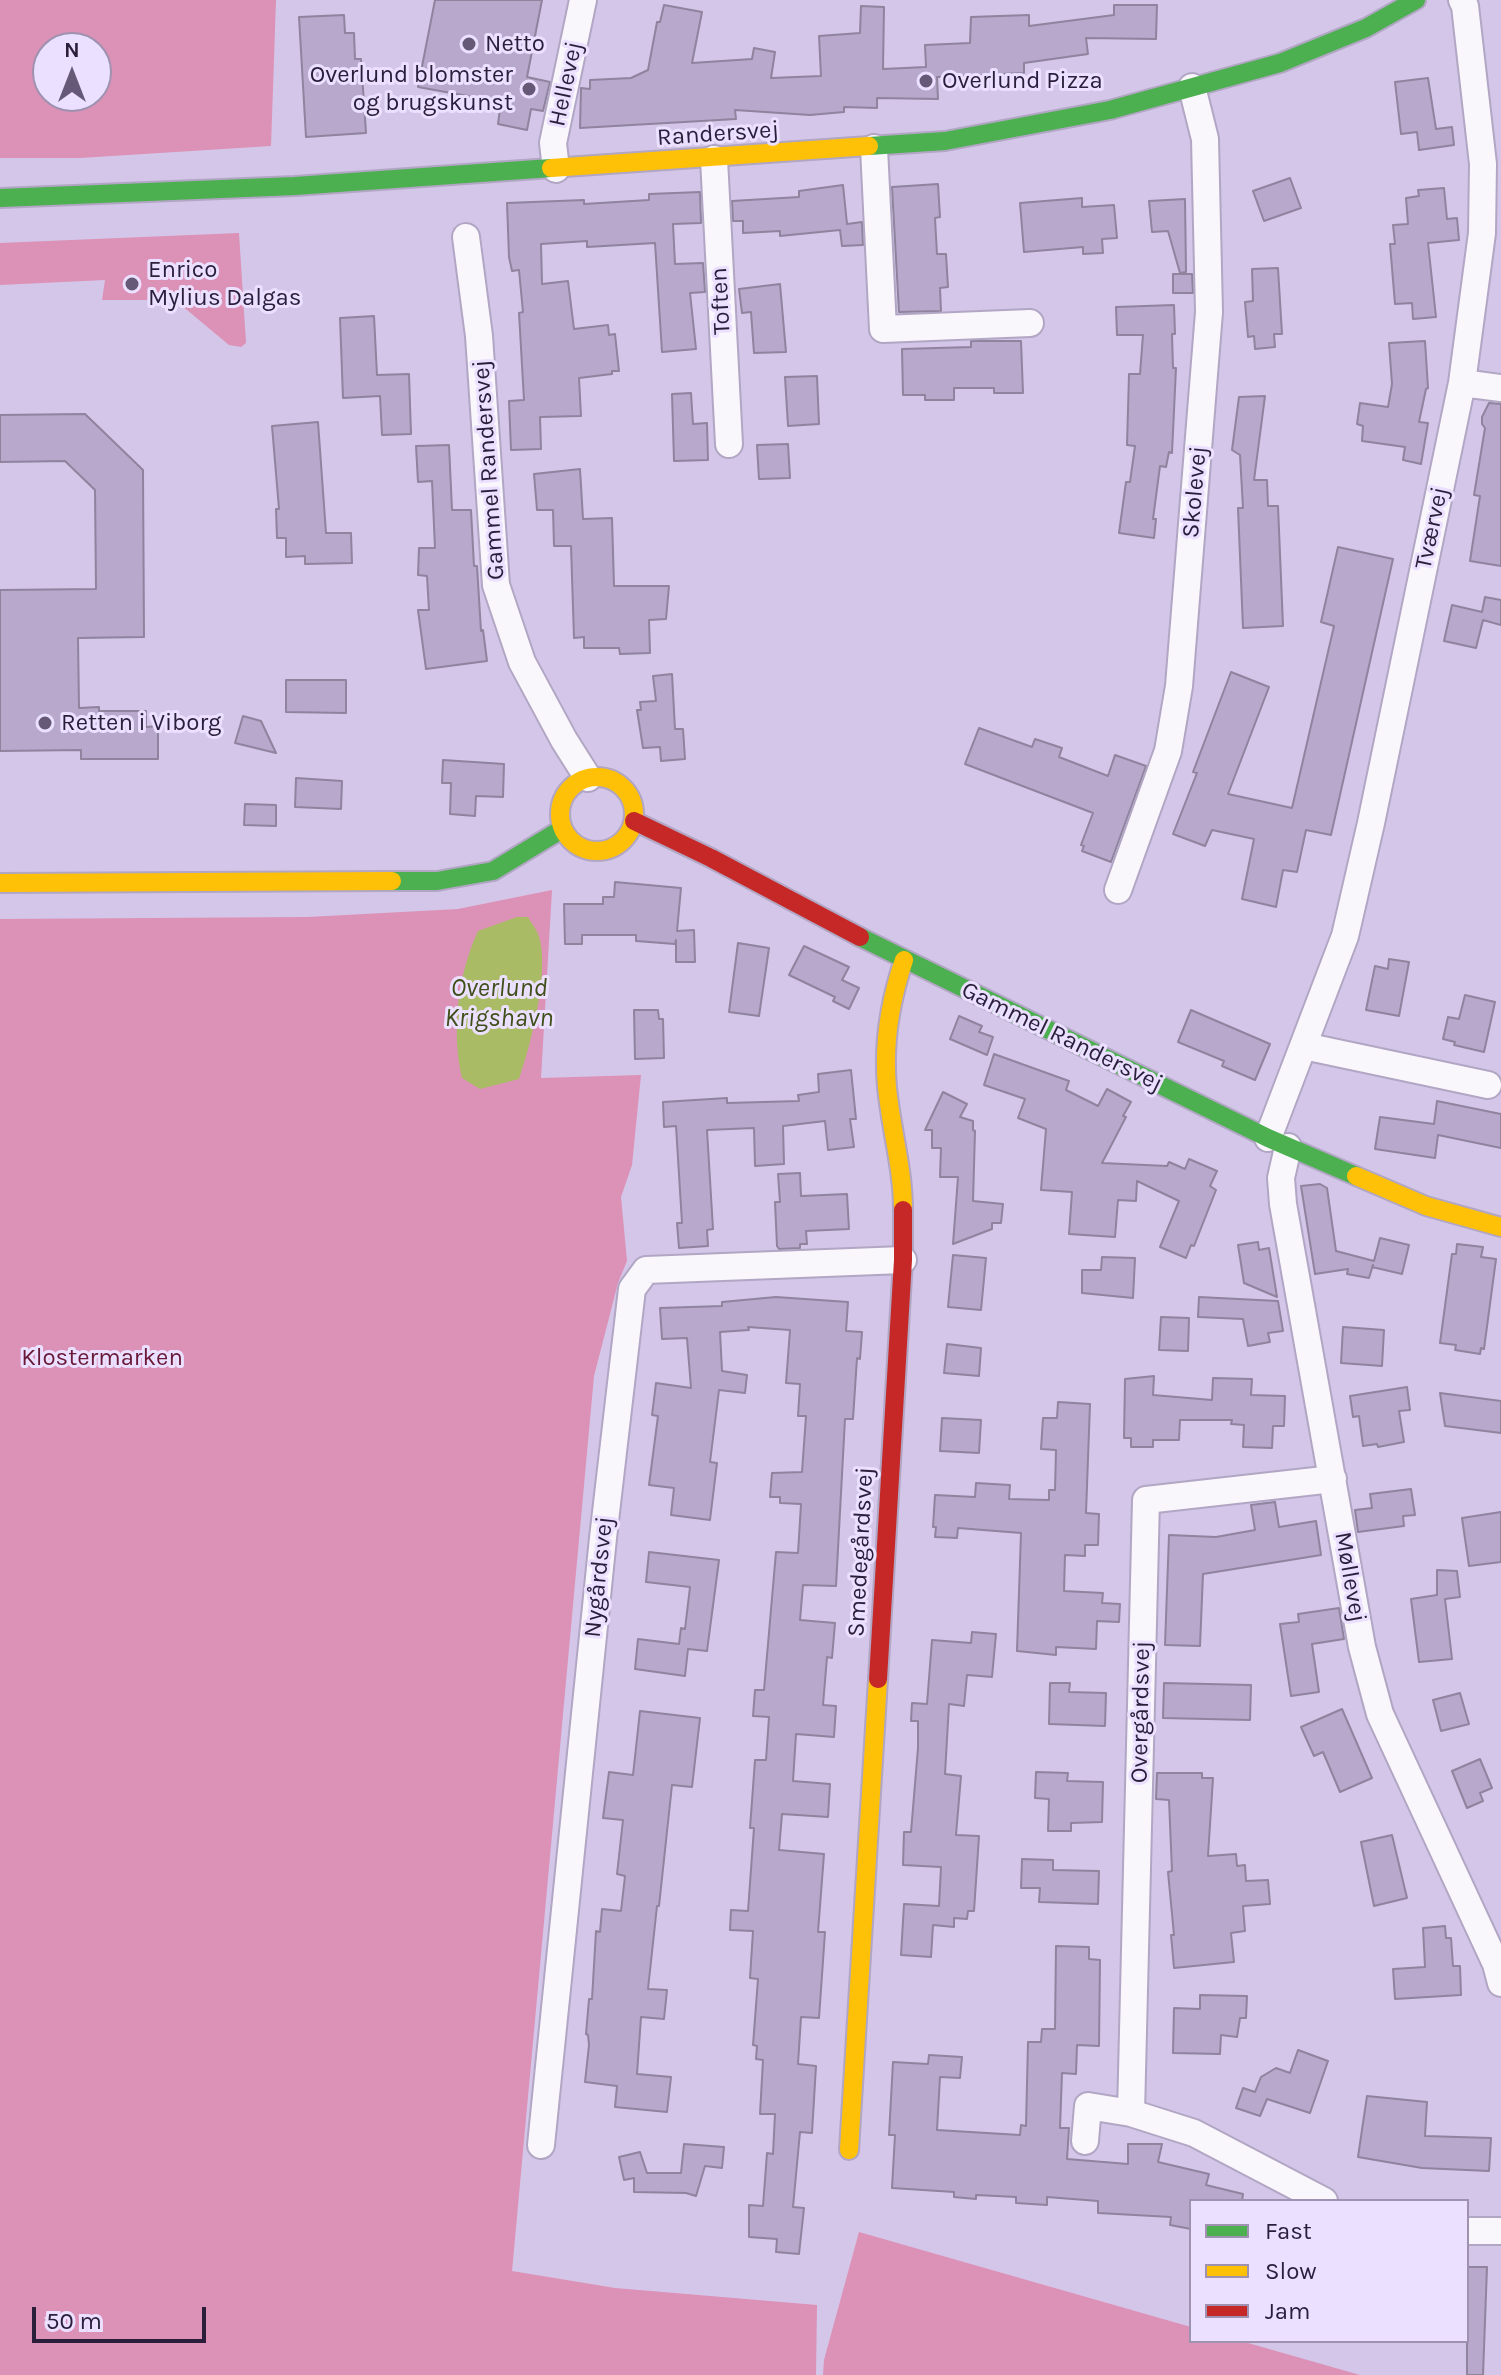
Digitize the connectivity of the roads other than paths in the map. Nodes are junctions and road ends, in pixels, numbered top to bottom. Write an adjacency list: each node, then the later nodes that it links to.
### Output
1 (583, 0): 7 (street, Hellevej)
2 (1416, 0): 4 (street, Randersvej)
3 (1462, 0): 11 (street, Tværvej)
4 (1192, 87): 5 (street, Randersvej); 18 (street, Skolevej)
5 (874, 148): 6 (street, Randersvej); 10 (street)
6 (714, 159): 7 (street, Randersvej); 13 (street, Toften)
7 (556, 169): 8 (street, Randersvej)
8 (0, 198)
9 (466, 237): 14 (street, Gammel Randersvej)
10 (1030, 323)
11 (1462, 383): 12 (street); 20 (street, Tværvej)
12 (1501, 388)
13 (729, 444)
14 (588, 778): 15 (street); 16 (street)
15 (634, 821): 16 (street); 19 (street, Gammel Randersvej)
16 (562, 829): 17 (street)
17 (0, 883)
18 (1118, 890)
19 (904, 960): 22 (street, Gammel Randersvej); 24 (street, Smedegårdsvej)
20 (1304, 1046): 21 (street); 22 (street, Tværvej)
21 (1488, 1085)
22 (1278, 1143): 23 (street, Gammel Randersvej); 25 (street, Møllevej)
23 (1501, 1227)
24 (903, 1260): 29 (street, Nygårdsvej); 30 (street, Smedegårdsvej)
25 (1333, 1479): 26 (street, Møllevej); 27 (street, Overgårdsvej)
26 (1501, 1983)
27 (1131, 2113): 28 (street); 31 (street)
28 (1085, 2141)
29 (541, 2145)
30 (849, 2150)
31 (1320, 2199)
32 (1469, 2231): 33 (street)
33 (1501, 2231)

